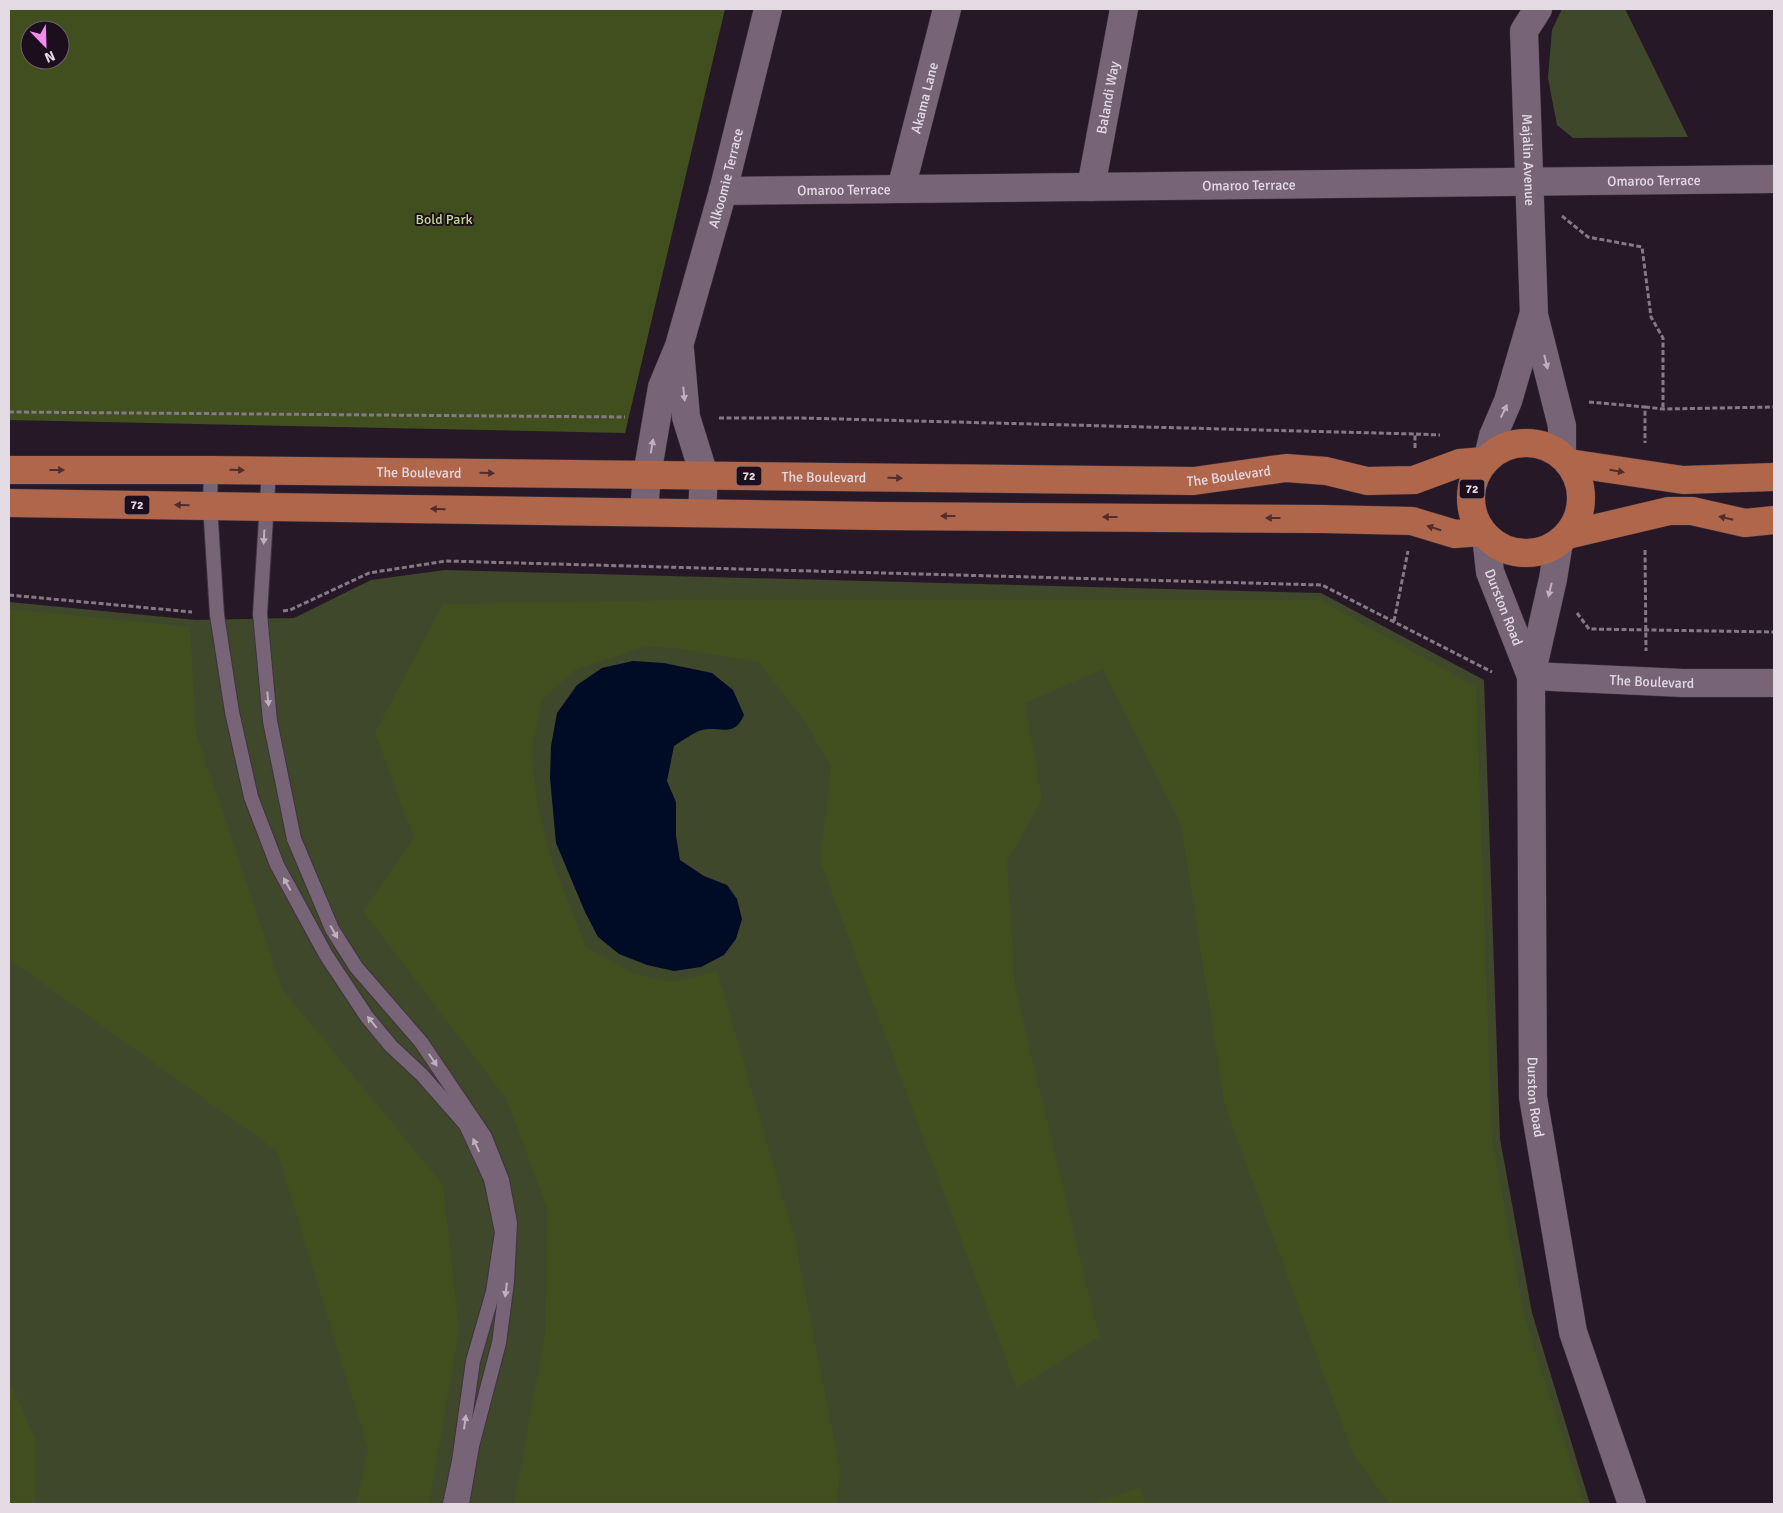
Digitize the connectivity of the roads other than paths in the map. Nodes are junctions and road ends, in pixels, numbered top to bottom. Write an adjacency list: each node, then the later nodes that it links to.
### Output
1 (768, 9): 9 (street, Alkoomie Terrace)
2 (947, 9): 8 (street, Akama Lane)
3 (1124, 9): 7 (street, Balandi Way)
4 (1538, 9): 6 (street, Majalin Avenue)
5 (1774, 179): 6 (street, Omaroo Terrace)
6 (1530, 182): 7 (street, Omaroo Terrace); 10 (street, Majalin Avenue)
7 (1091, 187): 8 (street, Omaroo Terrace)
8 (901, 189): 9 (street, Omaroo Terrace)
9 (724, 191): 11 (street, Alkoomie Terrace)
10 (1534, 315): 12 (street, Majalin Avenue, one-way to 10); 13 (street, Majalin Avenue, one-way to 13)
11 (679, 346): 17 (street, Alkoomie Terrace, one-way to 11); 18 (street, Alkoomie Terrace, one-way to 18)
12 (1486, 459): 13 (main road, The Boulevard / 72); 18 (main road, The Boulevard / 72, one-way to 12); 26 (main road, 72)
13 (1566, 459): 19 (main road, The Boulevard / 72, one-way to 19); 27 (main road)
14 (9, 470): 15 (main road, The Boulevard / 72, one-way to 15)
15 (210, 470): 16 (main road, The Boulevard / 72, one-way to 16); 21 (lane)
16 (269, 470): 17 (main road, The Boulevard / 72, one-way to 17); 22 (lane)
17 (647, 475): 18 (main road, The Boulevard / 72); 23 (street, Alkoomie Terrace)
18 (704, 475): 24 (street, Alkoomie Terrace)
19 (1774, 477)
20 (9, 503): 21 (main road, 72, one-way to 20)
21 (210, 505): 22 (main road, 72); 30 (lane, one-way to 21)
22 (266, 506): 23 (main road, 72, one-way to 22); 31 (lane, one-way to 31)
23 (644, 511): 24 (main road, 72)
24 (702, 512): 26 (main road, 72, one-way to 24)
25 (1774, 520): 27 (main road, one-way to 27)
26 (1484, 534): 27 (main road); 28 (street, Durston Road)
27 (1563, 538): 28 (street, Durston Road, one-way to 28)
28 (1531, 676): 29 (street, The Boulevard); 32 (street, Durston Road)
29 (1774, 683)
30 (450, 1504)
31 (462, 1504)
32 (1632, 1504)

